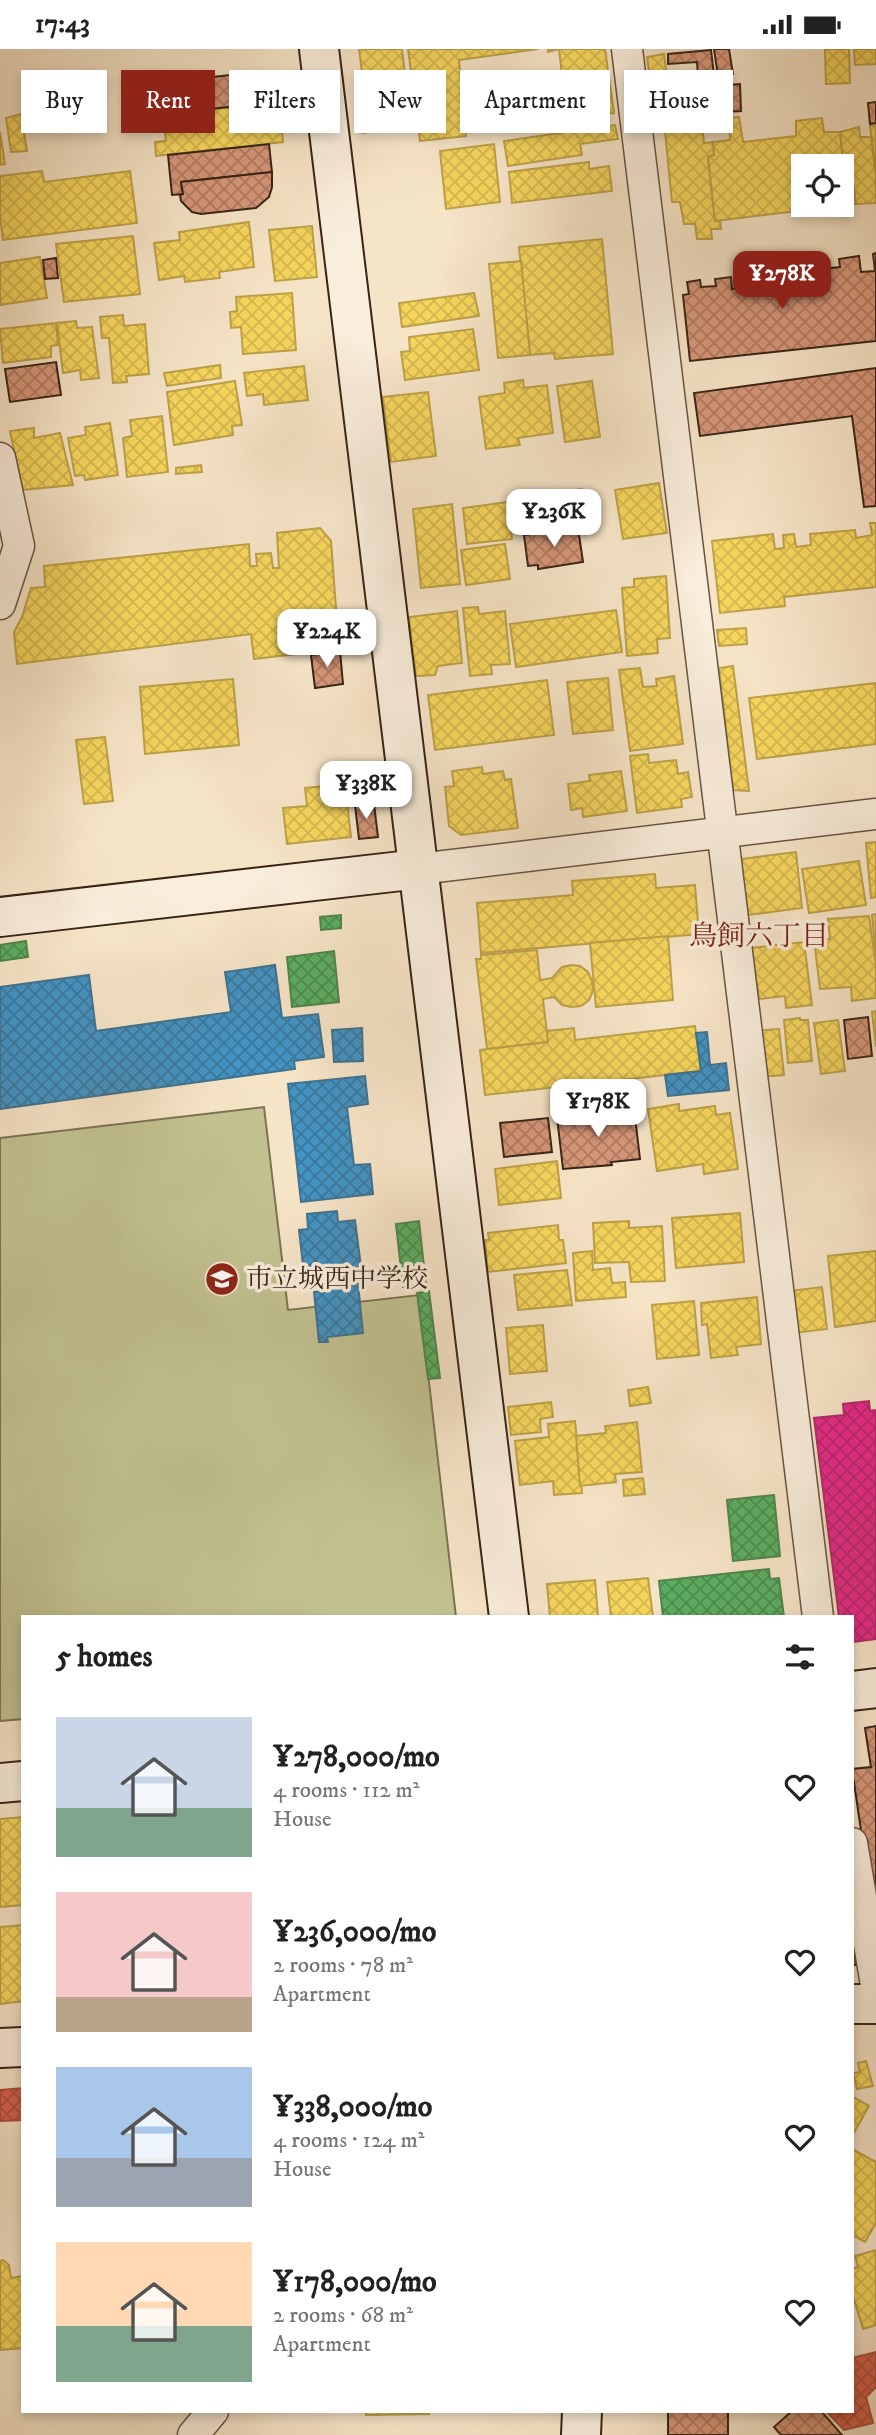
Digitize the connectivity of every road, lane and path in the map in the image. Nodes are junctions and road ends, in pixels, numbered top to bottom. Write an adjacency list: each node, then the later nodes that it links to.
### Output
1 (319, 49): 7 (street)
2 (627, 49): 6 (street)
3 (0, 458): 4 (street)
4 (0, 604)
5 (876, 814): 6 (street)
6 (722, 832): 7 (street); 10 (street)
7 (419, 869): 8 (street); 9 (street)
8 (0, 917)
9 (509, 1615)
10 (818, 1615)
11 (876, 1688): 12 (street)
12 (854, 1691)
13 (21, 1781): 14 (street)
14 (0, 1783)
15 (854, 1855): 16 (street)
16 (876, 1985)
17 (854, 2004): 18 (street)
18 (876, 2004)
19 (21, 2047): 20 (street)
20 (0, 2048)
21 (212, 2413): 23 (street)
22 (582, 2413): 24 (street)
23 (193, 2435)
24 (581, 2435)

